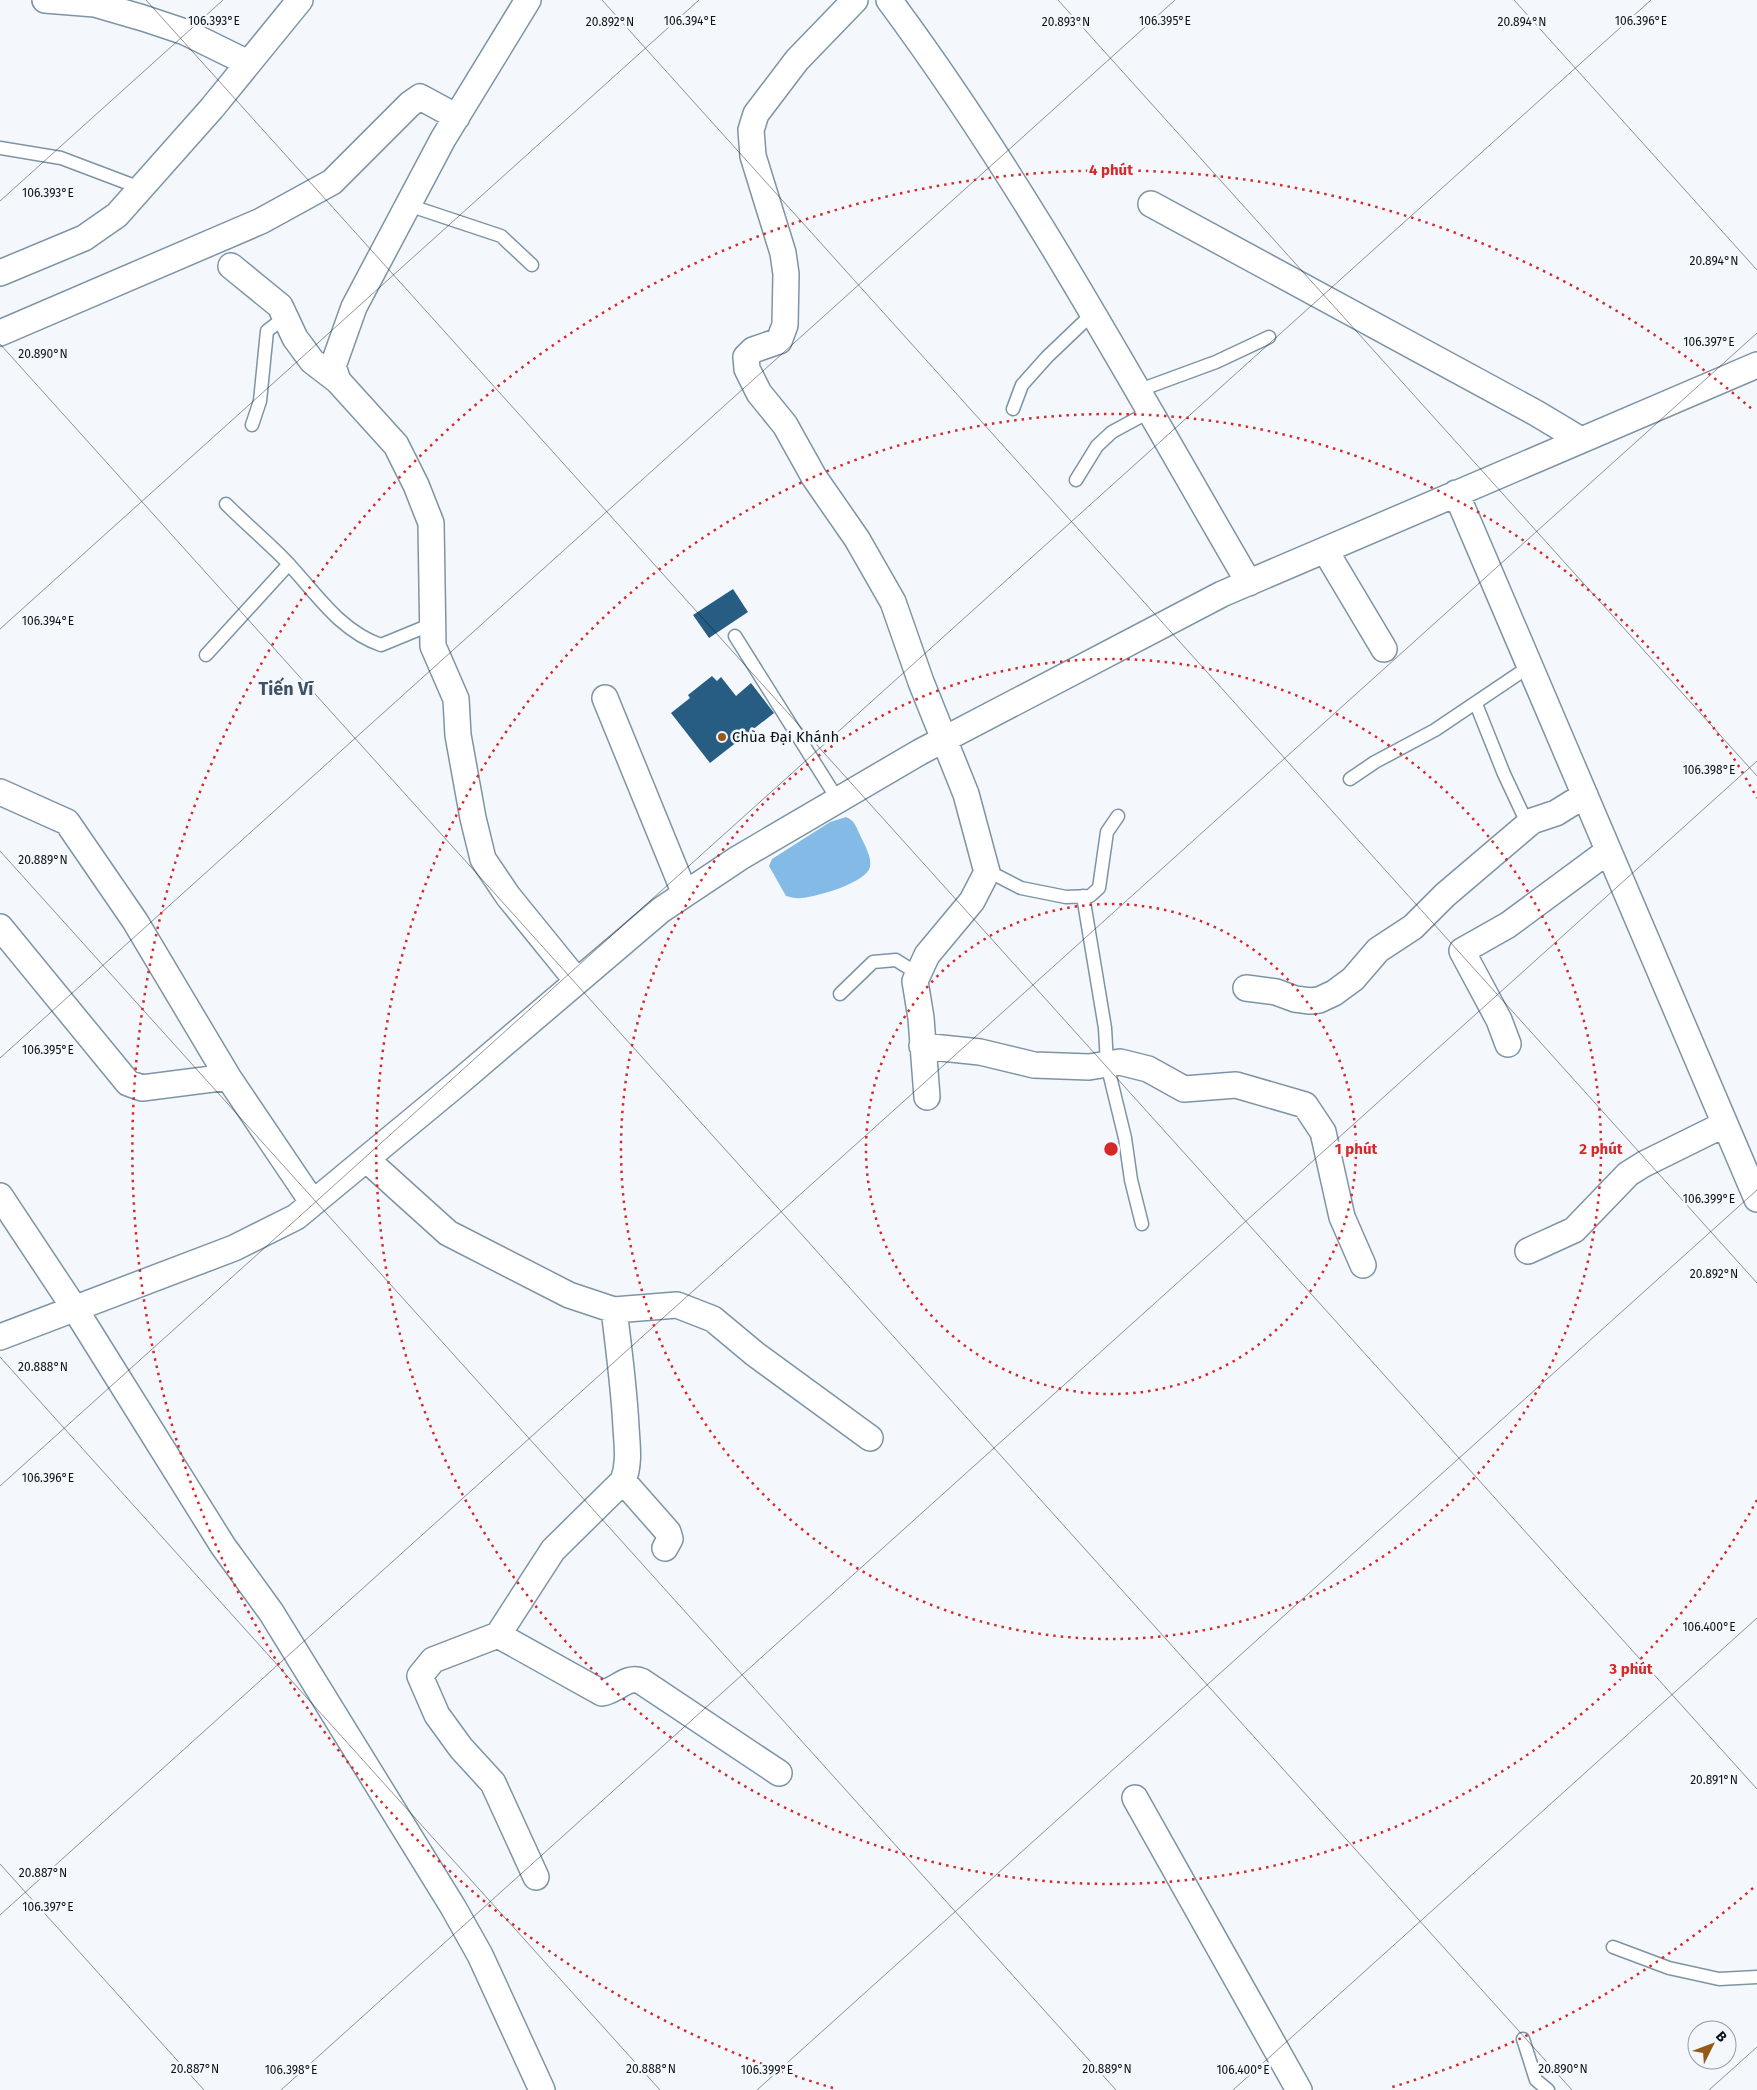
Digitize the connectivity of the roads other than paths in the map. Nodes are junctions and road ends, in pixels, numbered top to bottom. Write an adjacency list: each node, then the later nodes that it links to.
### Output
1 (45, 0): 6 (street)
2 (300, 0): 7 (street)
3 (528, 0): 8 (street)
4 (855, 0): 40 (street)
5 (889, 0): 16 (street)
6 (85, 2): 7 (street)
7 (248, 63): 10 (street)
8 (457, 117): 12 (street); 18 (street)
9 (0, 148): 10 (lane)
10 (143, 189): 15 (street)
11 (1151, 204): 26 (street)
12 (408, 205): 13 (lane); 21 (street)
13 (532, 265)
14 (231, 266): 17 (street)
15 (0, 273)
16 (1092, 314): 22 (street); 23 (lane)
17 (285, 317): 21 (street); 25 (lane)
18 (0, 333)
19 (1269, 337): 22 (lane)
20 (1757, 365): 26 (street)
21 (338, 381): 33 (street)
22 (1137, 390): 24 (street)
23 (1013, 409)
24 (1149, 412): 27 (lane); 32 (street)
25 (252, 425)
26 (1581, 440): 28 (street)
27 (1076, 480)
28 (1456, 494): 30 (street); 37 (street)
29 (226, 504): 31 (lane)
30 (1325, 550): 32 (street); 35 (street)
31 (289, 564): 33 (lane); 36 (lane)
32 (1249, 583): 40 (street)
33 (432, 624): 53 (street)
34 (734, 636): 44 (lane)
35 (1384, 649)
36 (206, 655)
37 (1530, 666): 39 (lane); 43 (street)
38 (606, 698): 49 (street)
39 (1476, 704): 41 (lane); 46 (lane)
40 (946, 739): 44 (street); 48 (street)
41 (1350, 779)
42 (0, 792): 59 (street)
43 (1585, 795): 46 (street); 47 (street)
44 (838, 800): 49 (street)
45 (1118, 816): 50 (lane)
46 (1528, 825): 54 (street)
47 (1608, 851): 56 (street); 61 (street)
48 (986, 870): 50 (lane); 52 (street)
49 (685, 894): 53 (street)
50 (1083, 896): 58 (lane)
51 (0, 927): 59 (street)
52 (918, 974): 55 (lane); 57 (street)
53 (577, 981): 62 (street)
54 (1246, 988)
55 (840, 994)
56 (1508, 1044)
57 (922, 1046): 58 (street); 60 (street)
58 (1107, 1064): 66 (lane); 68 (street)
59 (228, 1077): 65 (street)
60 (927, 1097)
61 (1725, 1124): 64 (street); 67 (street)
62 (366, 1159): 65 (street); 70 (street)
63 (0, 1196): 69 (street)
64 (1757, 1199)
65 (313, 1203): 69 (street)
66 (1142, 1224)
67 (1528, 1250)
68 (1363, 1265)
69 (75, 1309): 71 (street); 82 (street)
70 (614, 1310): 72 (street); 73 (street)
71 (0, 1337)
72 (870, 1438)
73 (623, 1481): 74 (street); 75 (street)
74 (665, 1548)
75 (498, 1636): 76 (street); 78 (street)
76 (778, 1773)
77 (1135, 1798): 83 (street)
78 (536, 1877)
79 (1613, 1947): 80 (lane)
80 (1757, 1977)
81 (1523, 2039): 84 (lane)
82 (542, 2090)
83 (1299, 2090)
84 (1548, 2090)

